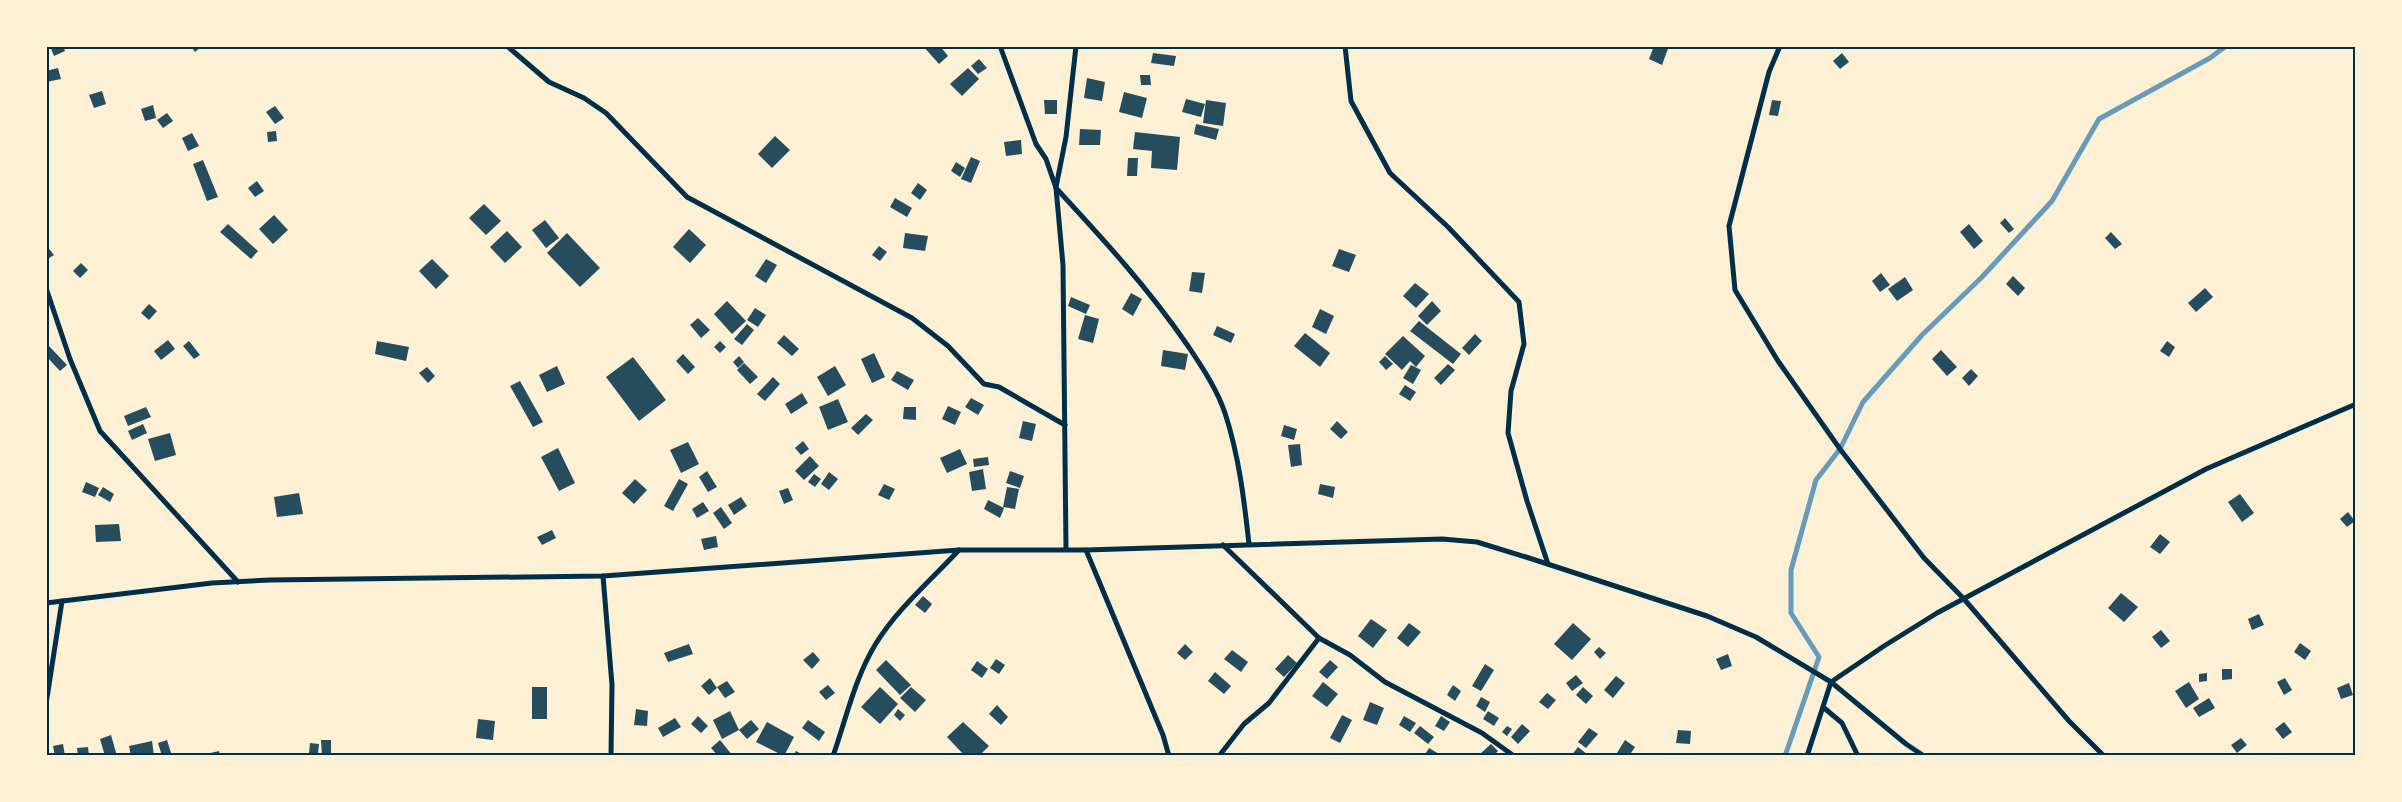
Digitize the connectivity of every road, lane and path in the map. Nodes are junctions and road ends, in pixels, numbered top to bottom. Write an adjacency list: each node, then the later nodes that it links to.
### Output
1 (507, 46): 9 (street)
2 (1000, 46): 6 (street)
3 (1076, 46): 6 (street)
4 (1345, 46): 15 (street)
5 (1780, 46): 18 (street)
6 (1056, 188): 9 (street); 10 (street)
7 (46, 288): 17 (street)
8 (2356, 404): 18 (street)
9 (1065, 425): 12 (street)
10 (1249, 544): 11 (street); 15 (street)
11 (1223, 545): 14 (street); 21 (street)
12 (1066, 549): 13 (street); 14 (street)
13 (959, 550): 16 (street); 26 (street)
14 (1086, 550): 27 (street)
15 (1548, 564): 22 (street)
16 (603, 576): 17 (street); 25 (street)
17 (238, 582): 19 (street)
18 (1964, 599): 22 (street); 33 (street)
19 (62, 601): 20 (street); 23 (street)
20 (46, 603)
21 (1320, 638): 28 (street); 29 (street)
22 (1831, 682): 24 (street); 32 (street)
23 (46, 704)
24 (1824, 707): 30 (street); 31 (street)
25 (611, 756)
26 (832, 756)
27 (1169, 756)
28 (1218, 756)
29 (1514, 756)
30 (1807, 756)
31 (1858, 756)
32 (1924, 756)
33 (2104, 756)

